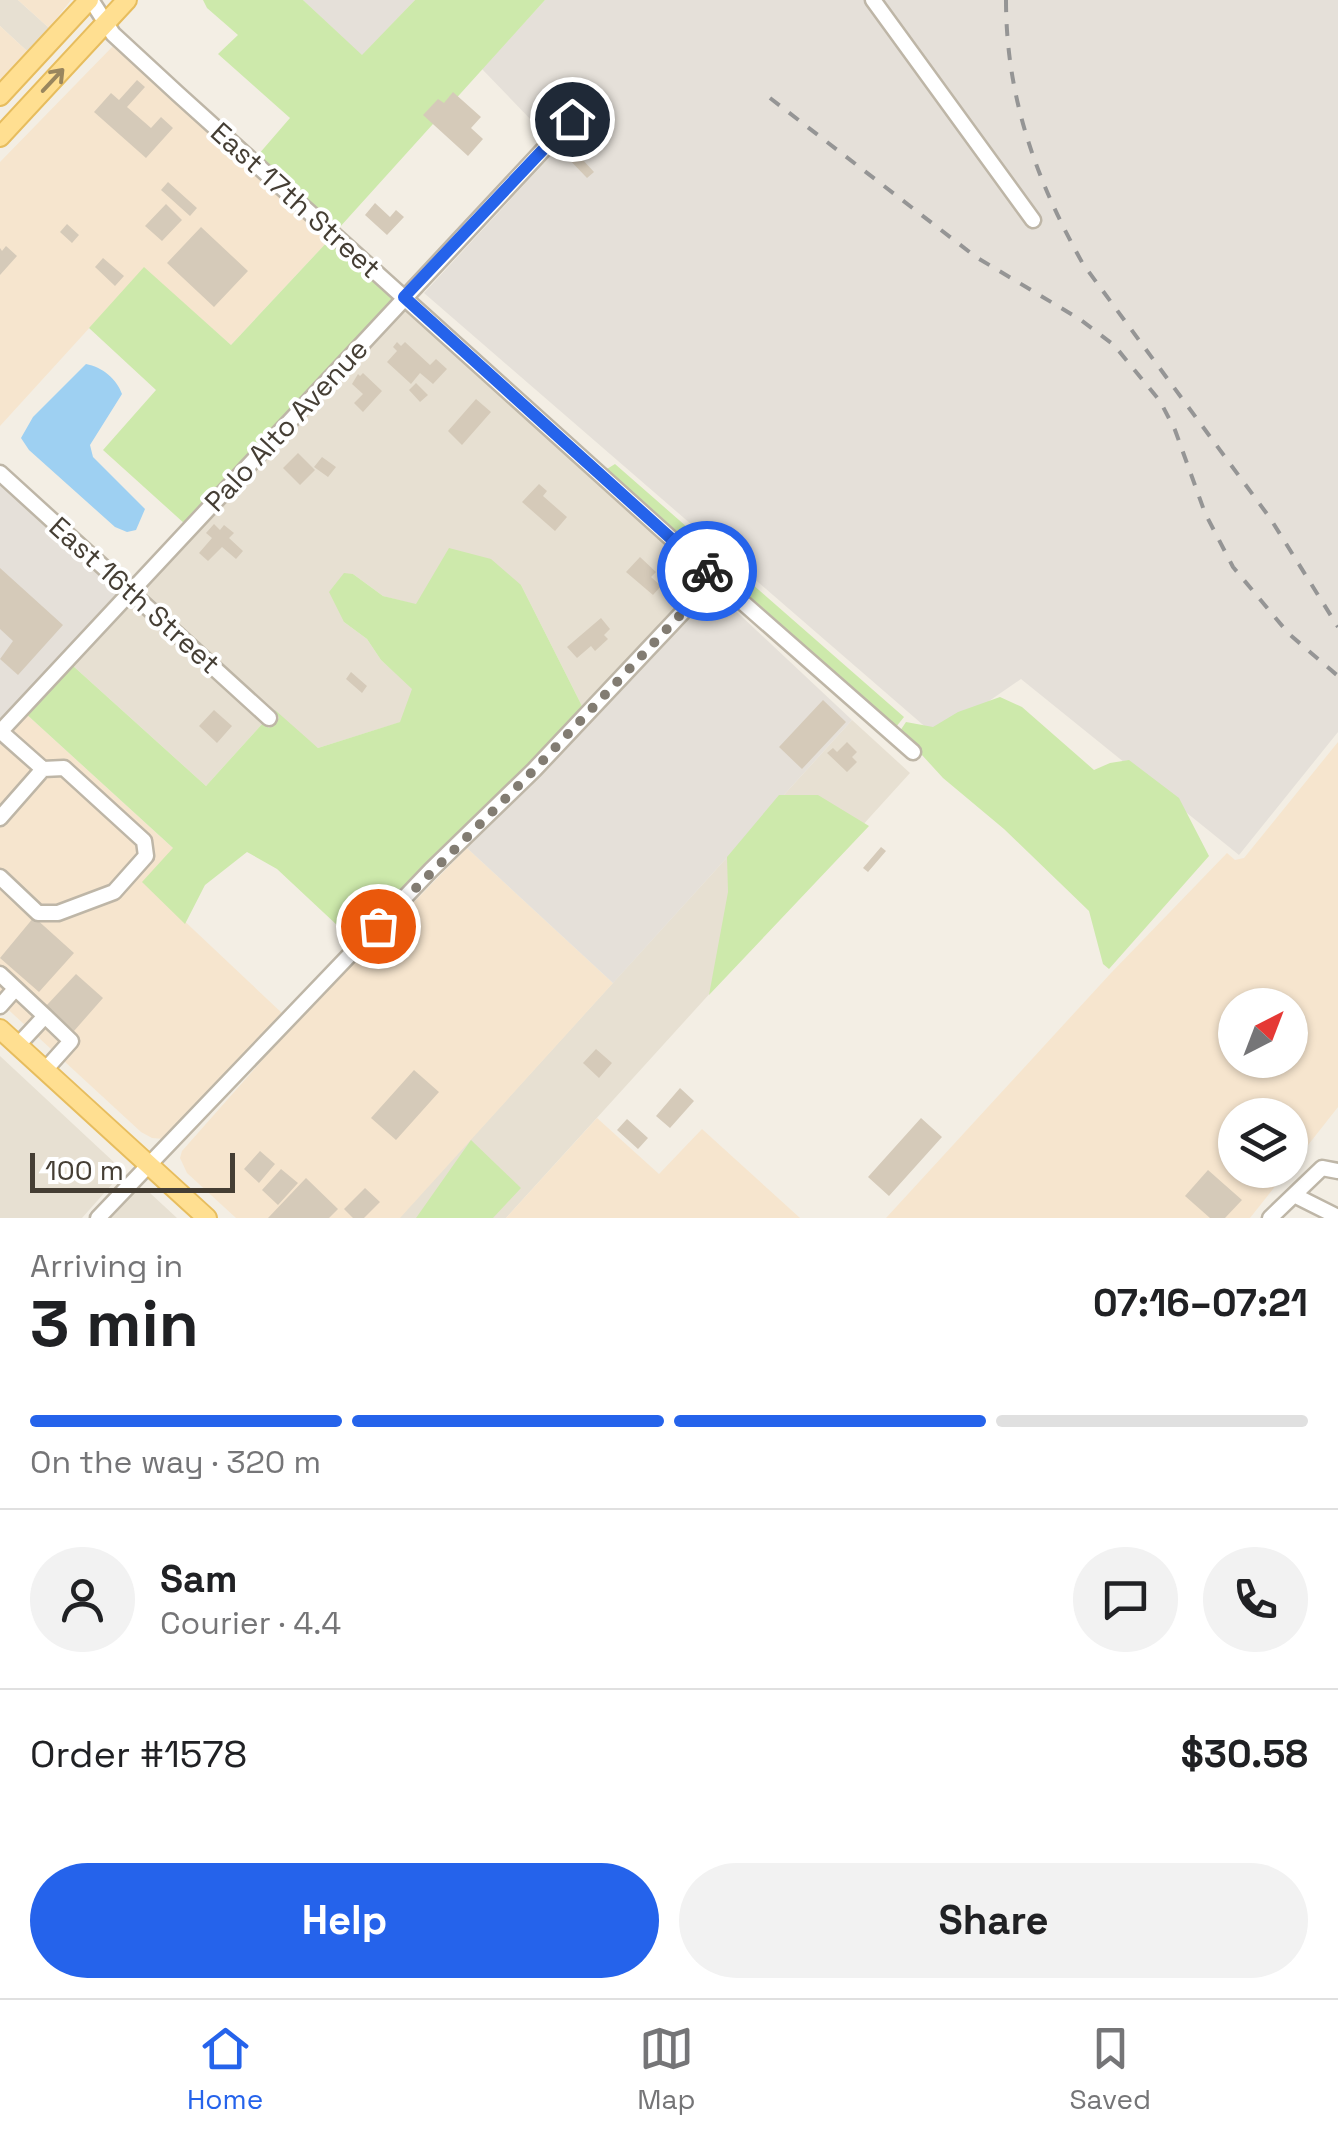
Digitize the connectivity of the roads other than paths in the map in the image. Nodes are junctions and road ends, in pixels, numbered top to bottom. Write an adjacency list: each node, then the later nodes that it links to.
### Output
1 (90, 0): 4 (street, East 17th Street); 5 (main road)
2 (128, 0): 4 (main road)
3 (873, 0): 8 (street)
4 (106, 24): 7 (main road, one-way to 4); 9 (street, East 17th Street)
5 (0, 96)
6 (572, 119): 9 (street, Palo Alto Avenue)
7 (0, 137)
8 (1033, 220)
9 (404, 297): 11 (street, East 17th Street); 12 (street, Palo Alto Avenue)
10 (0, 473): 12 (street, East 16th Street)
11 (715, 578): 15 (street, East 17th Street); 26 (street)
12 (132, 591): 13 (street, East 16th Street); 14 (street, Palo Alto Avenue)
13 (269, 718)
14 (0, 731): 16 (street)
15 (914, 752)
16 (43, 769): 17 (street); 18 (street)
17 (0, 818)
18 (0, 877)
19 (0, 974): 20 (street)
20 (15, 989): 21 (street); 22 (street)
21 (0, 1006)
22 (44, 1016): 24 (street); 25 (street)
23 (0, 1029): 24 (main road)
24 (18, 1045): 25 (main road)
25 (45, 1070): 26 (main road)
26 (150, 1166): 30 (street); 31 (main road)
27 (1338, 1171): 28 (street)
28 (1294, 1194): 29 (street); 32 (street)
29 (1338, 1216)
30 (98, 1218)
31 (207, 1218)
32 (1271, 1218)

